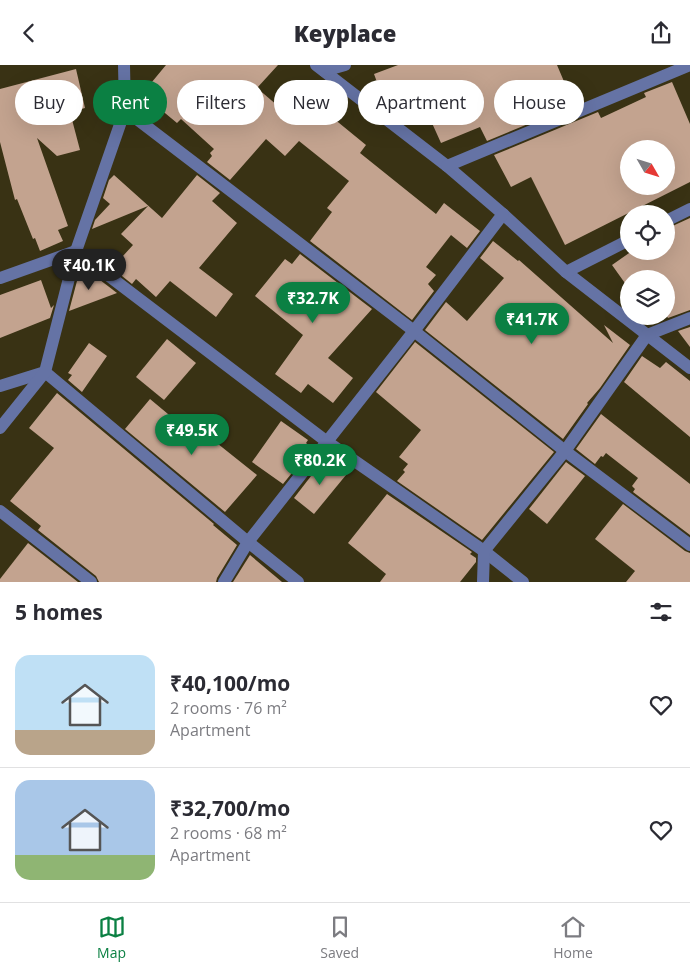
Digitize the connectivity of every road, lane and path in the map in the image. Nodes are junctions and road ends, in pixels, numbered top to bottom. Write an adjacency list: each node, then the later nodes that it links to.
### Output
1 (124, 65): 5 (street)
2 (345, 65): 4 (street)
3 (690, 65): 8 (street)
4 (320, 67): 8 (street)
5 (124, 80)
6 (119, 125): 13 (street)
7 (146, 125): 17 (street)
8 (447, 166): 10 (street)
9 (690, 209): 11 (street)
10 (504, 214): 14 (street); 17 (street)
11 (675, 216)
12 (620, 245): 14 (street)
13 (76, 251): 15 (street); 20 (street); 23 (street)
14 (566, 272): 18 (street)
15 (0, 278)
16 (690, 318): 18 (street)
17 (414, 331): 23 (street); 24 (street)
18 (647, 335): 19 (street); 24 (street)
19 (690, 368)
20 (45, 372): 21 (street); 22 (street); 26 (street)
21 (0, 386)
22 (0, 428)
23 (326, 441): 26 (street); 28 (street)
24 (564, 451): 27 (street); 28 (street)
25 (0, 511): 29 (street)
26 (248, 541): 30 (street); 31 (street)
27 (690, 545)
28 (484, 551): 32 (street); 33 (street)
29 (91, 582)
30 (224, 582)
31 (298, 582)
32 (483, 582)
33 (523, 582)

